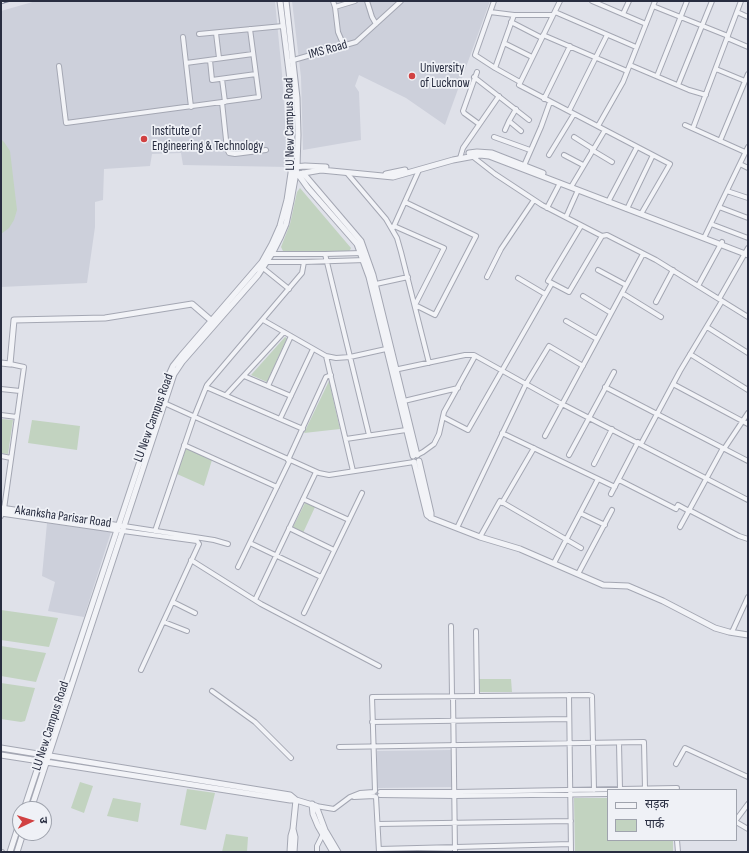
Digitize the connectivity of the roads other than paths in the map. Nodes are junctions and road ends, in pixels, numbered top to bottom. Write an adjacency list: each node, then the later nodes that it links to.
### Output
1 (280, 1): 27 (street, LU New Campus Road)
2 (286, 1): 46 (street, LU New Campus Road)
3 (334, 1): 16 (street)
4 (355, 1): 16 (street)
5 (367, 1): 25 (street)
6 (401, 1): 25 (street, IMS Road)
7 (494, 1): 17 (street)
8 (560, 1): 19 (street)
9 (592, 1): 20 (street)
10 (628, 1): 20 (street)
11 (655, 1): 15 (street)
12 (687, 1): 22 (street)
13 (712, 1): 28 (street)
14 (741, 1): 18 (street)
15 (653, 6): 22 (street); 26 (street)
16 (335, 7): 37 (street)
17 (490, 12): 21 (street); 50 (street)
18 (737, 12): 23 (street); 35 (street)
19 (554, 13): 21 (street); 32 (street); 34 (street)
20 (623, 14): 26 (street)
21 (514, 15): 24 (street)
22 (681, 17): 28 (street); 56 (street)
23 (748, 17)
24 (511, 22): 34 (street); 36 (street)
25 (376, 24): 37 (street, IMS Road)
26 (646, 24): 40 (street)
27 (283, 26): 29 (street); 46 (street, LU New Campus Road)
28 (702, 26): 35 (street); 61 (street)
29 (250, 29): 30 (street); 41 (street)
30 (216, 33): 31 (street); 43 (street)
31 (199, 34)
32 (607, 35): 40 (street); 44 (street)
33 (183, 36): 47 (street)
34 (542, 37): 38 (street); 42 (street)
35 (727, 37): 39 (street); 51 (street)
36 (504, 43): 42 (street); 50 (street)
37 (344, 46): 46 (street, IMS Road)
38 (570, 46): 44 (street); 64 (street)
39 (748, 47)
40 (636, 48): 48 (street)
41 (253, 54): 43 (street); 54 (street)
42 (532, 57): 60 (street)
43 (219, 58): 45 (street)
44 (596, 58): 52 (street); 69 (street)
45 (210, 60): 47 (street); 58 (street)
46 (290, 61): 102 (street, LU New Campus Road)
47 (186, 63): 67 (street)
48 (630, 64): 52 (street); 56 (street)
49 (59, 66): 67 (street)
50 (495, 68): 60 (street)
51 (716, 69): 59 (street); 62 (street)
52 (627, 71): 75 (street)
53 (477, 72): 57 (street)
54 (256, 74): 58 (street); 65 (street)
55 (748, 74): 59 (street)
56 (657, 76): 61 (street)
57 (474, 78): 63 (street); 73 (street)
58 (222, 79): 65 (street)
59 (745, 81): 82 (street)
60 (520, 82): 64 (street)
61 (678, 85): 62 (street)
62 (706, 95): 76 (street)
63 (499, 96): 68 (street); 73 (street)
64 (544, 99): 66 (street)
65 (223, 102): 67 (street); 85 (street)
66 (550, 102): 69 (street); 86 (street)
67 (191, 107)
68 (516, 109): 71 (street); 72 (street)
69 (569, 111): 70 (street)
70 (574, 114): 75 (street); 89 (street)
71 (529, 120)
72 (508, 122): 77 (street); 79 (street)
73 (479, 124): 93 (street)
74 (685, 125): 76 (street)
75 (598, 126): 78 (street)
76 (693, 128): 82 (street)
77 (505, 130)
78 (605, 130): 83 (street); 87 (street)
79 (521, 131)
80 (494, 137): 86 (street)
81 (574, 137): 87 (street)
82 (720, 141): 88 (street)
83 (637, 147): 92 (street); 111 (street)
84 (748, 147): 88 (street)
85 (266, 150)
86 (530, 150): 98 (street)
87 (593, 150): 94 (street); 97 (street)
88 (745, 152): 96 (street)
89 (549, 155)
90 (564, 155): 97 (street)
91 (472, 156): 93 (street); 98 (street); 110 (street)
92 (653, 156): 113 (street); 116 (street)
93 (461, 157): 95 (street); 98 (street)
94 (612, 162)
95 (435, 164): 101 (street); 104 (street)
96 (740, 164): 99 (street); 108 (street)
97 (583, 165): 106 (street)
98 (524, 167): 105 (street); 106 (street)
99 (748, 168)
100 (313, 169): 102 (street); 102 (street); 103 (street); 104 (street)
101 (419, 170): 104 (street); 112 (street)
102 (296, 171): 128 (street); 129 (street, LU New Campus Road)
103 (347, 173): 104 (street); 122 (street)
104 (384, 176)
105 (560, 183): 106 (street); 115 (street)
106 (571, 185): 107 (street); 111 (street)
107 (578, 190): 111 (street); 117 (street)
108 (727, 191): 109 (street); 114 (street)
109 (748, 198)
110 (534, 200): 115 (street); 140 (street)
111 (609, 200): 113 (street)
112 (405, 202): 120 (street); 152 (street)
113 (628, 207): 116 (street)
114 (719, 207): 118 (street); 119 (street)
115 (547, 208): 117 (street)
116 (642, 213): 124 (street)
117 (566, 217): 121 (street)
118 (748, 218)
119 (711, 224): 124 (street); 125 (street)
120 (394, 226): 122 (street); 152 (street)
121 (581, 226): 123 (street); 142 (street)
122 (392, 230): 139 (street)
123 (602, 236): 131 (street); 142 (street)
124 (705, 237): 126 (street)
125 (748, 238)
126 (722, 243): 127 (street); 145 (street)
127 (747, 252): 150 (street)
128 (363, 253): 130 (street); 132 (street)
129 (269, 254): 130 (street); 133 (street, LU New Campus Road)
130 (325, 254): 135 (street)
131 (643, 254): 138 (street); 144 (street)
132 (365, 260): 135 (street); 143 (street); 163 (street)
133 (264, 262): 134 (street); 136 (street, LU New Campus Road); 157 (street, LU New Campus Road)
134 (304, 262): 135 (street); 146 (street)
135 (326, 262): 169 (street)
136 (263, 268): 146 (street); 157 (street, LU New Campus Road)
137 (598, 270): 144 (street)
138 (673, 270): 145 (street); 151 (street)
139 (408, 277): 143 (street); 152 (street)
140 (487, 277)
141 (518, 278): 148 (street)
142 (552, 283): 148 (street)
143 (376, 284): 174 (street)
144 (626, 285): 147 (street)
145 (698, 286): 150 (street)
146 (289, 289): 156 (street)
147 (622, 293): 153 (street); 154 (street)
148 (545, 294): 175 (street)
149 (583, 296): 153 (street)
150 (721, 300): 155 (street); 159 (street)
151 (656, 302)
152 (415, 305): 171 (street)
153 (612, 312): 162 (street)
154 (660, 316)
155 (748, 316)
156 (263, 320): 160 (street); 182 (street)
157 (213, 322): 172 (street); 191 (street, LU New Campus Road)
158 (566, 322): 162 (street)
159 (707, 327): 165 (street); 166 (street)
160 (284, 332): 161 (street); 178 (street)
161 (290, 336): 164 (street); 181 (street)
162 (597, 339): 173 (street)
163 (386, 348): 169 (street); 174 (street)
164 (313, 349): 167 (street); 189 (street)
165 (748, 353)
166 (690, 354): 180 (street); 186 (street)
167 (326, 356): 169 (street); 177 (street)
168 (476, 356): 171 (street); 175 (street); 184 (street)
169 (350, 357): 207 (street)
170 (1, 363): 172 (street)
171 (429, 363): 174 (street)
172 (10, 364): 187 (street)
173 (582, 366): 179 (street); 192 (street)
174 (394, 370): 190 (street); 205 (street)
175 (502, 370): 179 (street); 198 (street)
176 (614, 372): 183 (street)
177 (331, 375): 203 (street); 209 (street)
178 (244, 376): 181 (street); 188 (street)
179 (526, 384): 192 (street); 206 (street)
180 (673, 384): 194 (street); 201 (street)
181 (268, 386): 189 (street)
182 (206, 387): 188 (street); 197 (street)
183 (605, 387): 194 (street); 199 (street)
184 (458, 388): 190 (street); 198 (street)
185 (1, 389): 187 (street)
186 (748, 390)
187 (20, 392): 196 (street)
188 (226, 396): 200 (street)
189 (291, 396): 200 (street)
190 (404, 401): 217 (street)
191 (162, 402): 197 (street); 241 (street, LU New Campus Road); 243 (street, LU New Campus Road)
192 (562, 404): 199 (street); 208 (street)
193 (748, 413): 201 (street)
194 (657, 414): 210 (street); 213 (street)
195 (1, 415): 196 (street)
196 (17, 417): 216 (street)
197 (194, 417): 211 (street); 218 (street)
198 (443, 417): 217 (street)
199 (590, 418): 204 (street); 214 (street)
200 (280, 419): 203 (street)
201 (743, 422): 202 (street); 213 (street)
202 (748, 424)
203 (303, 429): 218 (street)
204 (612, 429): 210 (street); 220 (street)
205 (406, 430): 207 (street); 217 (street)
206 (502, 433): 212 (street); 245 (street)
207 (369, 435): 209 (street)
208 (545, 436)
209 (346, 439): 221 (street)
210 (639, 443): 223 (street); 225 (street)
211 (184, 445): 228 (street); 246 (street)
212 (534, 448): 224 (street); 234 (street)
213 (724, 449): 219 (street); 223 (street)
214 (570, 455)
215 (1, 456): 216 (street)
216 (11, 458): 227 (street)
217 (416, 458): 221 (street); 245 (street)
218 (289, 460): 222 (street); 228 (street)
219 (748, 461)
220 (594, 464)
221 (353, 471): 222 (street)
222 (316, 472): 232 (street)
223 (706, 478): 233 (street); 236 (street)
224 (598, 479): 229 (street); 238 (street)
225 (618, 480): 229 (street); 236 (street)
226 (1, 482): 227 (street)
227 (8, 483): 237 (street)
228 (277, 487): 250 (street)
229 (615, 487): 231 (street)
230 (362, 493): 239 (street)
231 (611, 494)
232 (303, 499): 239 (street); 244 (street)
233 (748, 500)
234 (502, 503): 247 (street); 249 (street)
235 (612, 510): 240 (street)
236 (689, 510): 242 (street); 248 (street)
237 (2, 512): 241 (street, Akanksha Parisar Road)
238 (580, 513): 240 (street); 249 (street)
239 (349, 520): 253 (street)
240 (605, 525): 258 (street)
241 (117, 527): 243 (street, Akanksha Parisar Road); 288 (street, LU New Campus Road)
242 (680, 527)
243 (124, 528): 246 (street); 255 (street); 289 (street, LU New Campus Road)
244 (289, 528): 253 (street); 254 (street)
245 (457, 528): 247 (street)
246 (155, 531): 251 (street)
247 (480, 537): 256 (street)
248 (748, 539)
249 (565, 540): 252 (street); 256 (street)
250 (250, 543): 254 (street); 257 (street)
251 (228, 544)
252 (581, 548)
253 (334, 550): 259 (street)
254 (276, 556): 259 (street); 261 (street)
255 (191, 560): 261 (street); 262 (street)
256 (554, 563): 258 (street)
257 (238, 567)
258 (578, 574): 269 (street)
259 (321, 578): 264 (street)
260 (748, 596): 269 (street)
261 (255, 600): 271 (street)
262 (173, 602): 263 (street); 265 (street)
263 (195, 613)
264 (304, 613)
265 (164, 622): 267 (street); 272 (street)
266 (451, 626): 275 (street)
267 (187, 631)
268 (476, 631): 276 (street)
269 (732, 632): 270 (street)
270 (748, 634)
271 (380, 666)
272 (142, 670)
273 (212, 690): 290 (street)
274 (569, 695): 276 (street); 277 (street); 280 (street)
275 (453, 696): 276 (street); 278 (street); 279 (street)
276 (477, 696)
277 (569, 719): 278 (street); 282 (street)
278 (454, 721): 279 (street); 283 (street)
279 (372, 722): 284 (street)
280 (593, 743): 281 (street); 282 (street); 300 (street)
281 (619, 743): 297 (street); 298 (street)
282 (570, 744): 283 (street); 302 (street)
283 (454, 745): 284 (street); 304 (street)
284 (373, 746): 285 (street); 303 (street)
285 (339, 747)
286 (1, 748): 288 (street)
287 (1, 755): 291 (street)
288 (42, 755): 289 (street); 291 (street, LU New Campus Road)
289 (48, 756): 292 (street, LU New Campus Road); 295 (street)
290 (291, 758)
291 (40, 761): 292 (street); 307 (street, LU New Campus Road)
292 (46, 762): 295 (street); 308 (street, LU New Campus Road)
293 (676, 764): 294 (street)
294 (748, 777)
295 (174, 780): 306 (street)
296 (676, 782): 299 (street)
297 (620, 789): 298 (street)
298 (644, 789): 299 (street)
299 (677, 789)
300 (594, 790): 301 (street); 302 (street)
301 (607, 790)
302 (570, 792): 304 (street); 305 (street); 312 (street)
303 (377, 794): 304 (street); 310 (street); 315 (street)
304 (455, 794): 314 (street)
305 (607, 794)
306 (296, 800): 310 (street); 316 (street)
307 (27, 801)
308 (34, 801)
309 (748, 804): 311 (street)
310 (314, 805): 318 (street); 319 (street)
311 (737, 820)
312 (571, 821): 314 (street); 323 (street)
313 (737, 822): 317 (street)
314 (455, 823): 315 (street); 324 (street)
315 (378, 824): 325 (street)
316 (293, 829): 328 (street); 329 (street)
317 (748, 829)
318 (325, 830): 319 (street); 332 (street)
319 (323, 835): 330 (street); 331 (street)
320 (14, 841): 326 (street)
321 (20, 841): 327 (street)
322 (677, 841): 335 (street)
323 (571, 844): 324 (street); 334 (street)
324 (455, 846): 325 (street); 333 (street)
325 (379, 850)
326 (10, 852)
327 (17, 852)
328 (290, 852)
329 (294, 852)
330 (317, 852)
331 (333, 852)
332 (338, 852)
333 (455, 852)
334 (571, 852)
335 (678, 852)

